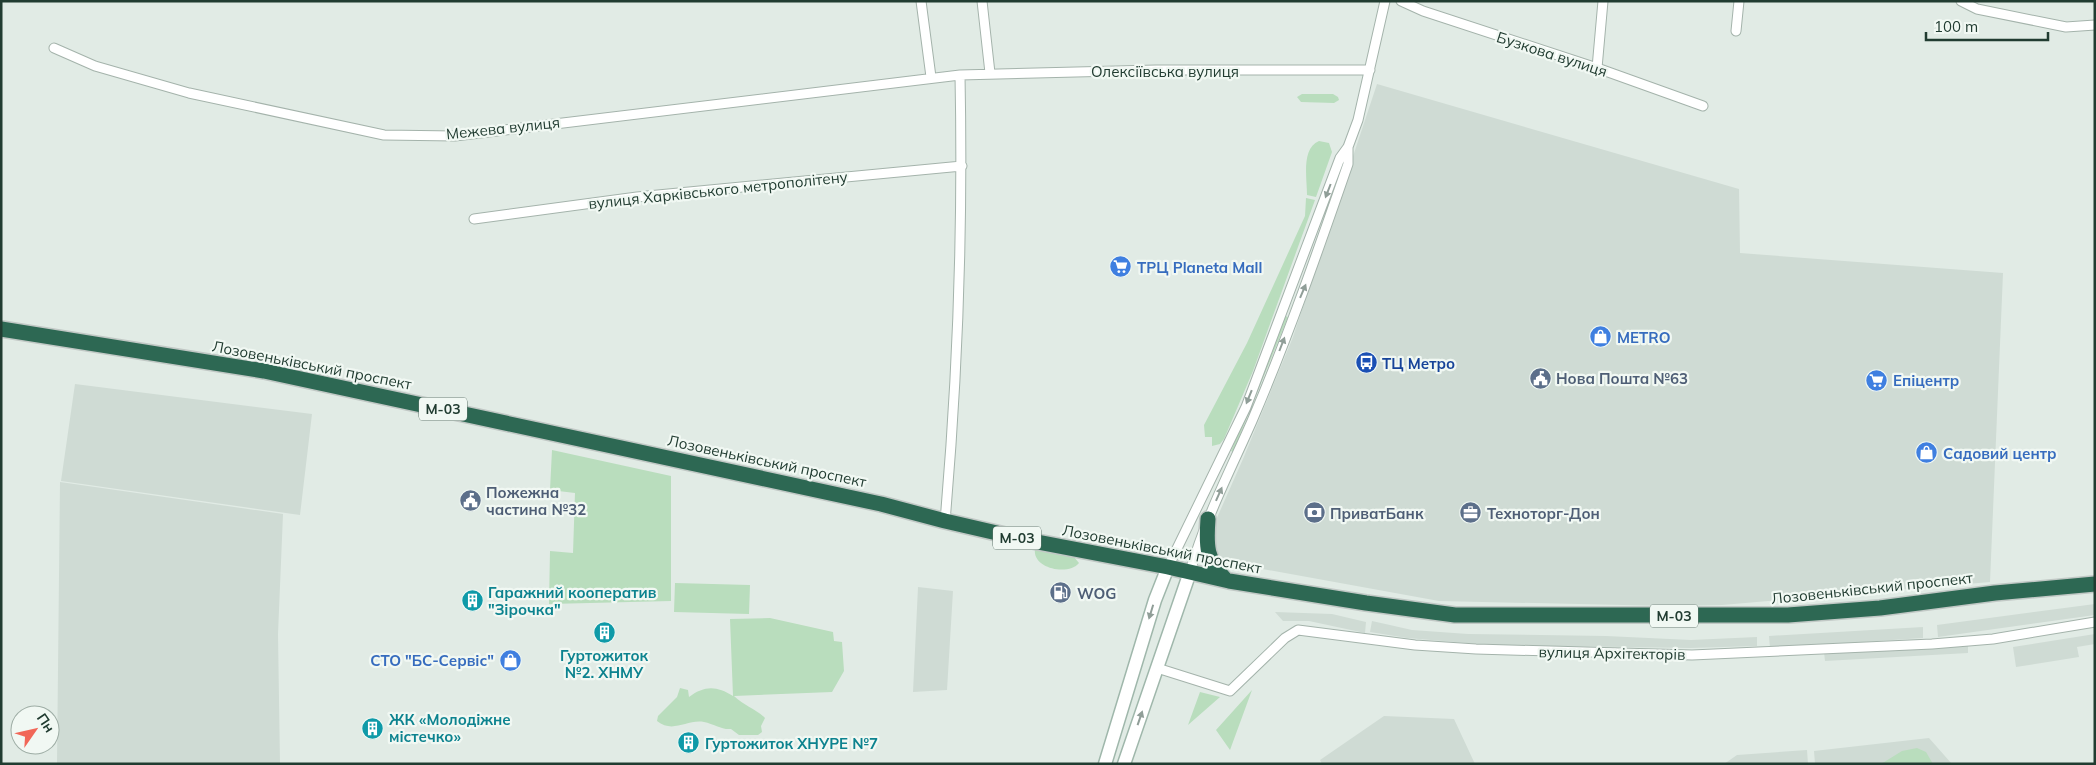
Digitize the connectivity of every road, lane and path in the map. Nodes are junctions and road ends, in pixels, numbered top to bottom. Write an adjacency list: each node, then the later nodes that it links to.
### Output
1 (920, 1): 15 (street)
2 (982, 1): 13 (street)
3 (1385, 1): 12 (street)
4 (1401, 1): 11 (street, Бузкова вулиця)
5 (1603, 1): 11 (street)
6 (1738, 1): 9 (street)
7 (1961, 1): 8 (street)
8 (2095, 25)
9 (1736, 31)
10 (54, 48): 15 (street, Межева вулиця)
11 (1597, 68): 16 (street, Бузкова вулиця)
12 (1370, 70): 13 (street, Олексіївська вулиця); 17 (street)
13 (990, 73): 14 (street, Олексіївська вулиця)
14 (960, 75): 15 (street, Межева вулиця); 18 (street)
15 (931, 77)
16 (1703, 106)
17 (1348, 147): 21 (street, one-way to 21); 22 (street, one-way to 17)
18 (962, 166): 19 (street, вулиця Харківського метрополітену); 24 (street)
19 (474, 218)
20 (1, 329): 24 (highway, Лозовеньківський проспект / М-03)
21 (1216, 468): 22 (street); 25 (street)
22 (1229, 472): 23 (street, one-way to 22)
23 (1208, 519): 26 (street); 27 (highway)
24 (945, 522): 25 (highway, Лозовеньківський проспект / М-03)
25 (1168, 566): 26 (highway, Лозовеньківський проспект / М-03); 31 (main road, one-way to 31)
26 (1190, 572): 27 (highway, Лозовеньківський проспект / М-03); 30 (main road)
27 (1226, 580): 28 (highway, Лозовеньківський проспект / М-03)
28 (2095, 584)
29 (2095, 622): 30 (street, вулиця Архітекторів)
30 (1157, 668): 32 (main road, one-way to 30)
31 (1105, 764)
32 (1124, 764)

